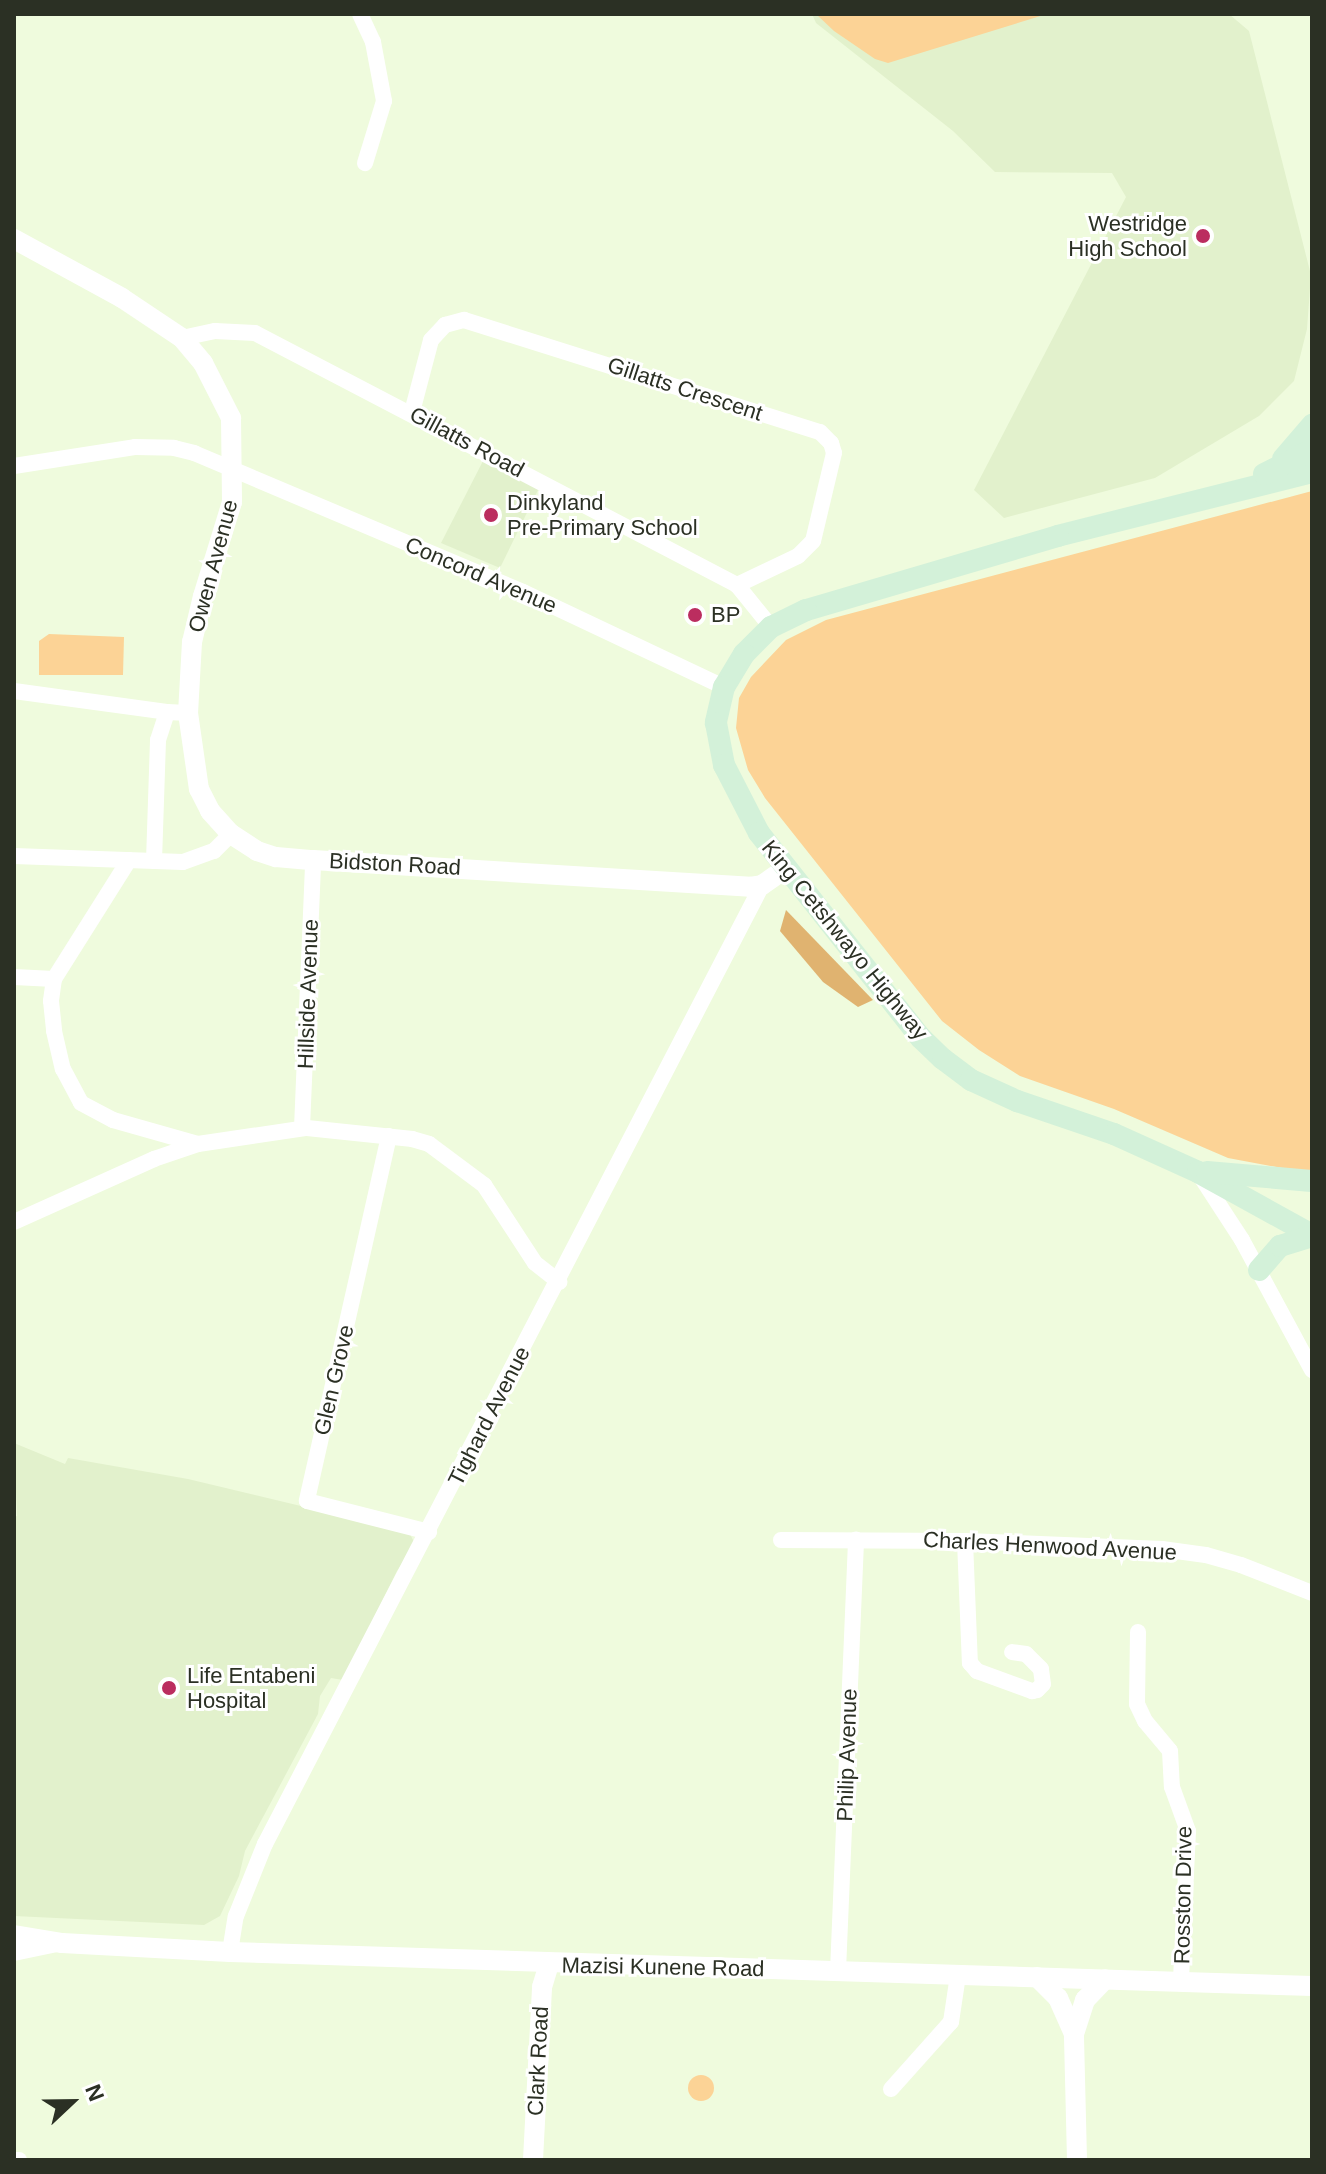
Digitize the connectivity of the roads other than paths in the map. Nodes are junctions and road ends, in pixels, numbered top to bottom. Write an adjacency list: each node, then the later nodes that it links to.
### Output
1 (360, 14): 2 (street)
2 (365, 163)
3 (14, 239): 4 (street, Owen Avenue)
4 (182, 338): 5 (street, Gillatts Road); 10 (street, Owen Avenue)
5 (412, 412): 13 (street, Gillatts Road); 13 (street, Gillatts Crescent)
6 (1312, 425): 9 (main road)
7 (1312, 450): 9 (main road, King Cetshwayo Highway)
8 (14, 466): 10 (street, Concord Avenue)
9 (1275, 469): 12 (main road, King Cetshwayo Highway)
10 (234, 471): 15 (street, Concord Avenue); 17 (street, Owen Avenue)
11 (1312, 472): 12 (main road, King Cetshwayo Highway)
12 (1235, 489): 14 (main road, King Cetshwayo Highway)
13 (737, 585): 14 (street, Gillatts Road)
14 (771, 627): 15 (main road, King Cetshwayo Highway)
15 (724, 687): 23 (main road, King Cetshwayo Highway)
16 (14, 691): 17 (street)
17 (177, 713): 18 (street, Owen Avenue); 22 (street, Owen Avenue)
18 (231, 834): 21 (street, Bidston Road); 22 (street)
19 (14, 856): 20 (street)
20 (129, 860): 22 (street); 26 (street)
21 (313, 860): 24 (street, Bidston Road); 27 (street, Hillside Avenue)
22 (154, 861)
23 (785, 869): 24 (street); 30 (main road, King Cetshwayo Highway)
24 (762, 885): 35 (street, Tighard Avenue)
25 (14, 977): 26 (street)
26 (54, 979): 29 (street)
27 (302, 1128): 28 (street); 29 (street)
28 (389, 1136): 35 (street); 37 (street, Glen Grove)
29 (198, 1144): 32 (street)
30 (1198, 1172): 31 (main road); 33 (main road, King Cetshwayo Highway); 34 (street)
31 (1312, 1181)
32 (14, 1222)
33 (1312, 1236): 34 (main road)
34 (1259, 1270): 36 (street)
35 (559, 1282): 37 (street, Tighard Avenue)
36 (1312, 1370)
37 (429, 1532): 46 (street, Tighard Avenue)
38 (856, 1539): 39 (street, Charles Henwood Avenue); 40 (street, Charles Henwood Avenue); 49 (street, Philip Avenue)
39 (781, 1540)
40 (965, 1541): 41 (street, Charles Henwood Avenue); 43 (street)
41 (1312, 1593)
42 (1138, 1632): 53 (street, Rosston Drive)
43 (1012, 1652)
44 (14, 1935): 45 (street, Mazisi Kunene Road)
45 (62, 1943): 46 (street, Mazisi Kunene Road); 47 (street)
46 (230, 1952): 48 (street, Mazisi Kunene Road)
47 (14, 1953)
48 (549, 1964): 49 (street, Mazisi Kunene Road); 57 (street, Clark Road)
49 (838, 1971): 50 (street, Mazisi Kunene Road)
50 (958, 1975): 51 (street, Mazisi Kunene Road); 56 (street)
51 (1037, 1977): 52 (street, Mazisi Kunene Road); 55 (street)
52 (1105, 1979): 53 (street, Mazisi Kunene Road); 55 (street)
53 (1181, 1982): 54 (street, Mazisi Kunene Road)
54 (1312, 1986)
55 (1074, 2034): 58 (street)
56 (891, 2089)
57 (533, 2160)
58 (1077, 2160)

